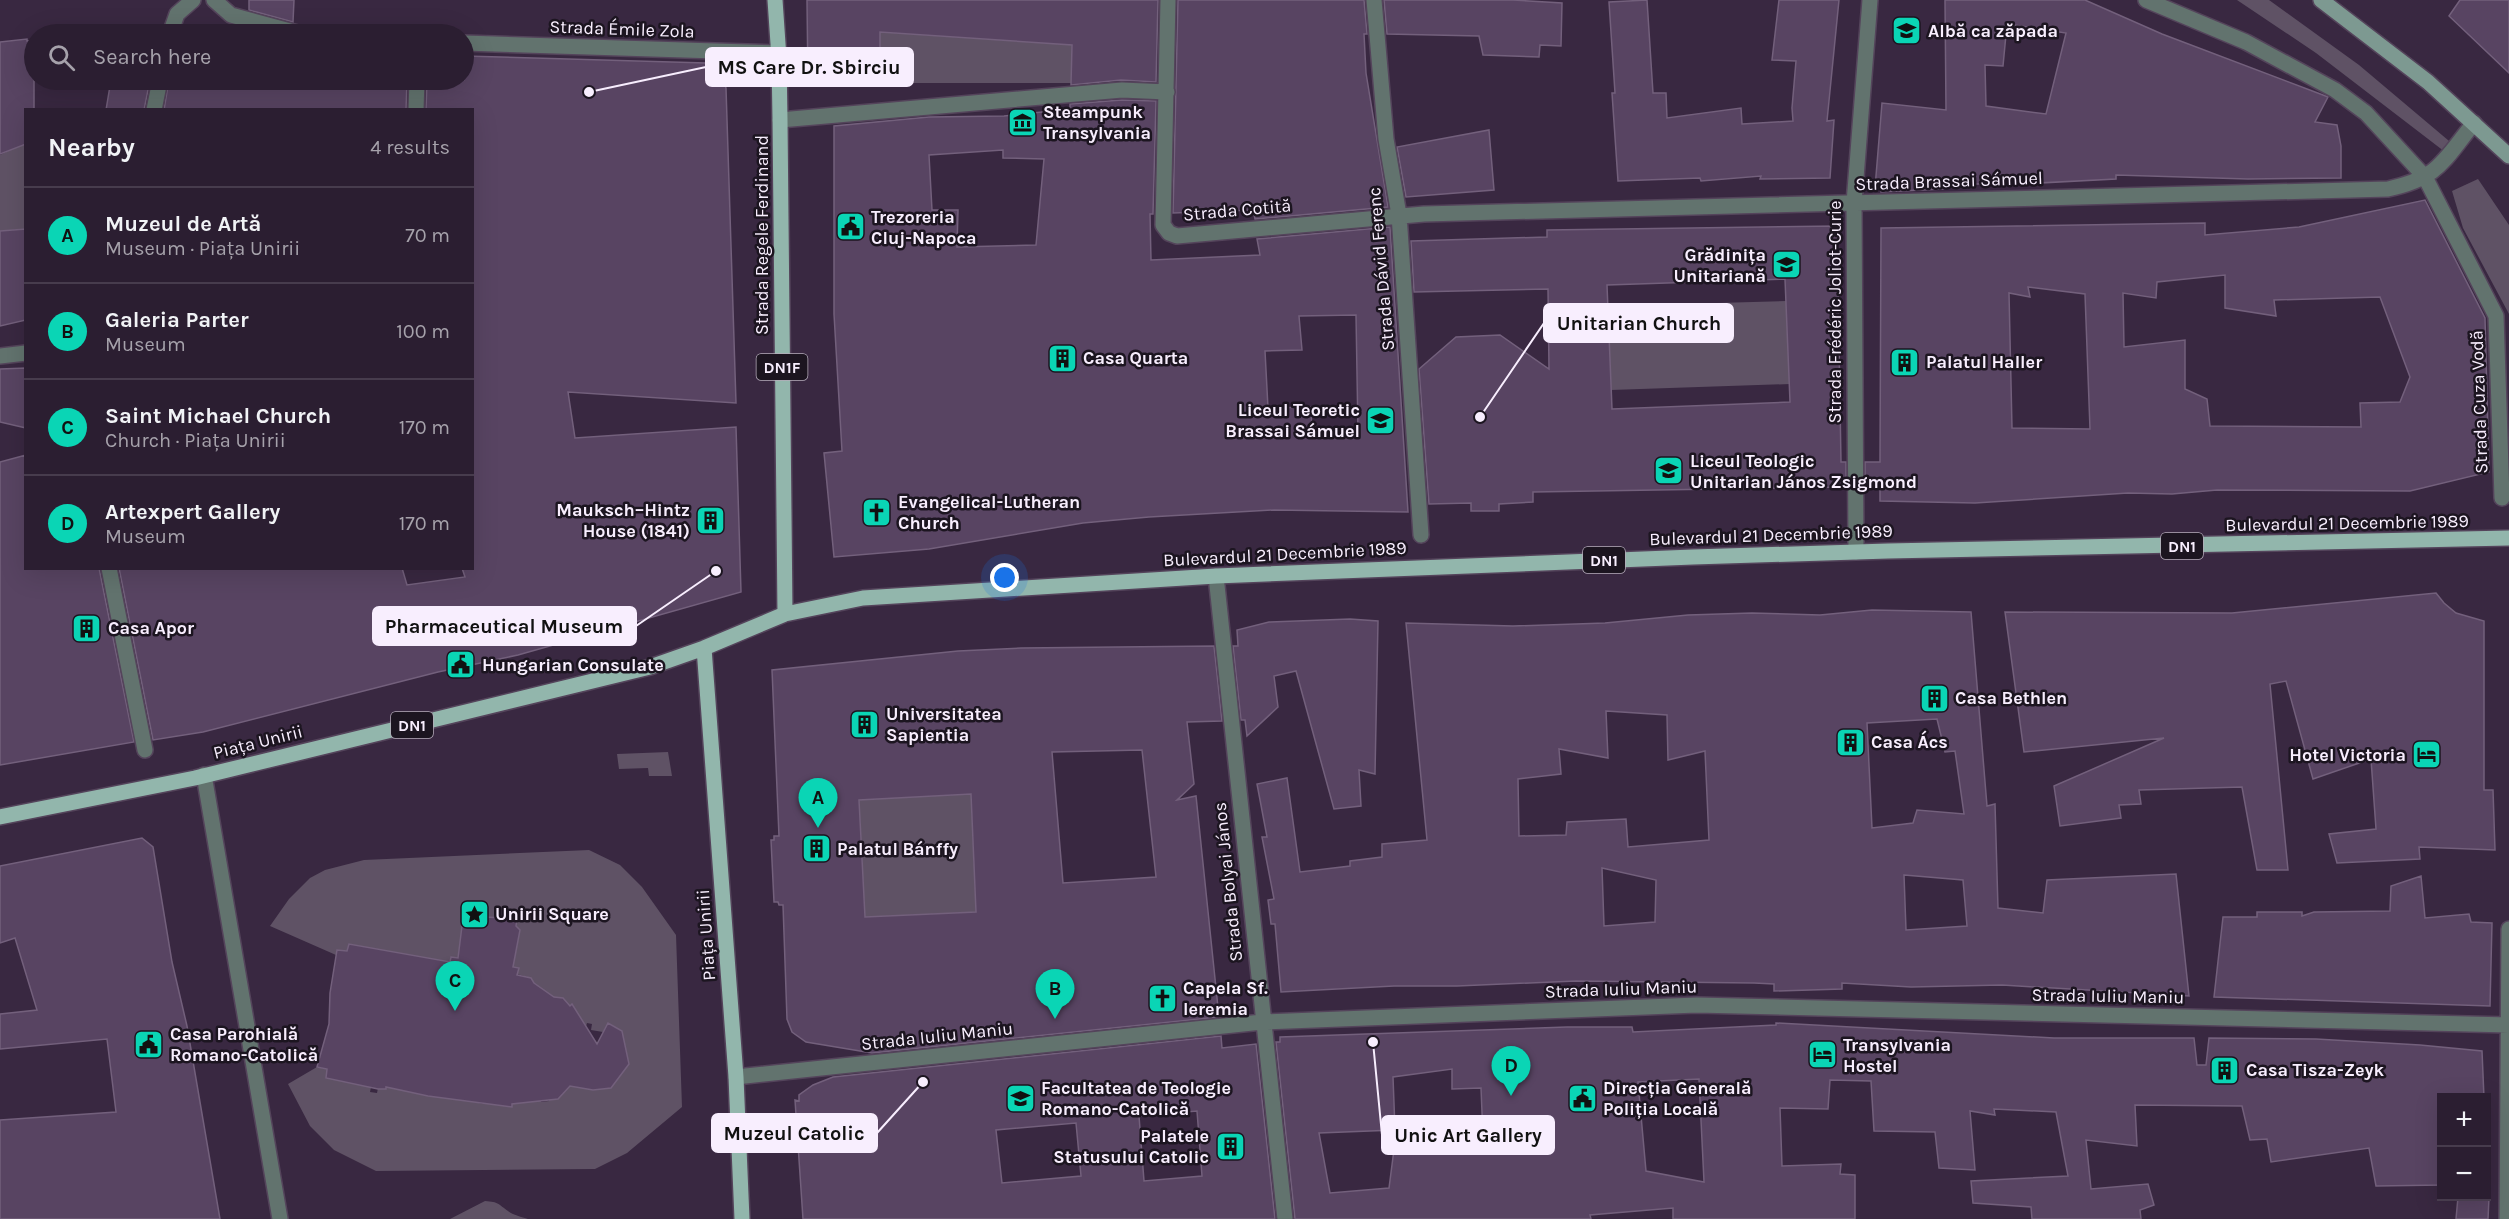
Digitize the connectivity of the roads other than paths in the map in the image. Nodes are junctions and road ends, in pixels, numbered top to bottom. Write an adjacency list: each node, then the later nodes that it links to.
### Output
1 (193, 0): 9 (street)
2 (214, 0): 10 (street)
3 (775, 0): 12 (main road, Strada Regele Ferdinand / DN1F)
4 (1168, 0): 15 (street, Strada Cotită)
5 (1374, 0): 23 (street, Strada Dávid Ferenc)
6 (1870, 0): 22 (street, Strada Frédéric Joliot-Curie)
7 (2146, 0): 21 (street, Strada Cuza Vodă)
8 (2321, 0): 19 (main road)
9 (174, 24)
10 (264, 24)
11 (474, 44): 12 (street, Strada Émile Zola)
12 (779, 52): 18 (main road, Strada Regele Ferdinand / DN1F)
13 (158, 90): 16 (street)
14 (417, 90): 17 (street)
15 (1167, 92): 18 (street); 23 (street, Strada Cotită)
16 (154, 108)
17 (416, 108)
18 (780, 120): 32 (main road, Strada Regele Ferdinand / DN1F)
19 (2474, 123): 20 (main road); 21 (street, Strada Brassai Sámuel)
20 (2509, 156)
21 (2425, 177): 22 (street, Strada Brassai Sámuel); 26 (street, Strada Cuza Vodă)
22 (1854, 203): 23 (street, Strada Brassai Sámuel); 29 (street, Strada Frédéric Joliot-Curie)
23 (1399, 215): 27 (street, Strada Dávid Ferenc)
24 (24, 353): 25 (street)
25 (0, 356)
26 (2502, 498)
27 (1421, 535)
28 (2509, 538): 29 (main road, Bulevardul 21 Decembrie 1989 / DN1)
29 (1856, 552): 31 (main road, Bulevardul 21 Decembrie 1989 / DN1)
30 (109, 570): 34 (street)
31 (1216, 576): 32 (main road, Bulevardul 21 Decembrie 1989 / DN1); 38 (street, Strada Bolyai János)
32 (785, 614): 33 (main road, Piața Unirii / DN1)
33 (704, 648): 35 (main road, Piața Unirii / DN1); 40 (main road, Piața Unirii)
34 (145, 750)
35 (199, 777): 36 (main road, DN1); 41 (street, Piața Unirii)
36 (0, 817)
37 (2509, 929): 39 (street)
38 (1262, 1022): 39 (street, Strada Iuliu Maniu); 40 (street, Strada Iuliu Maniu); 43 (street, Strada Bolyai János)
39 (2509, 1025): 44 (street)
40 (736, 1077): 42 (main road, Piața Unirii)
41 (280, 1219)
42 (742, 1219)
43 (1285, 1219)
44 (2507, 1219)

